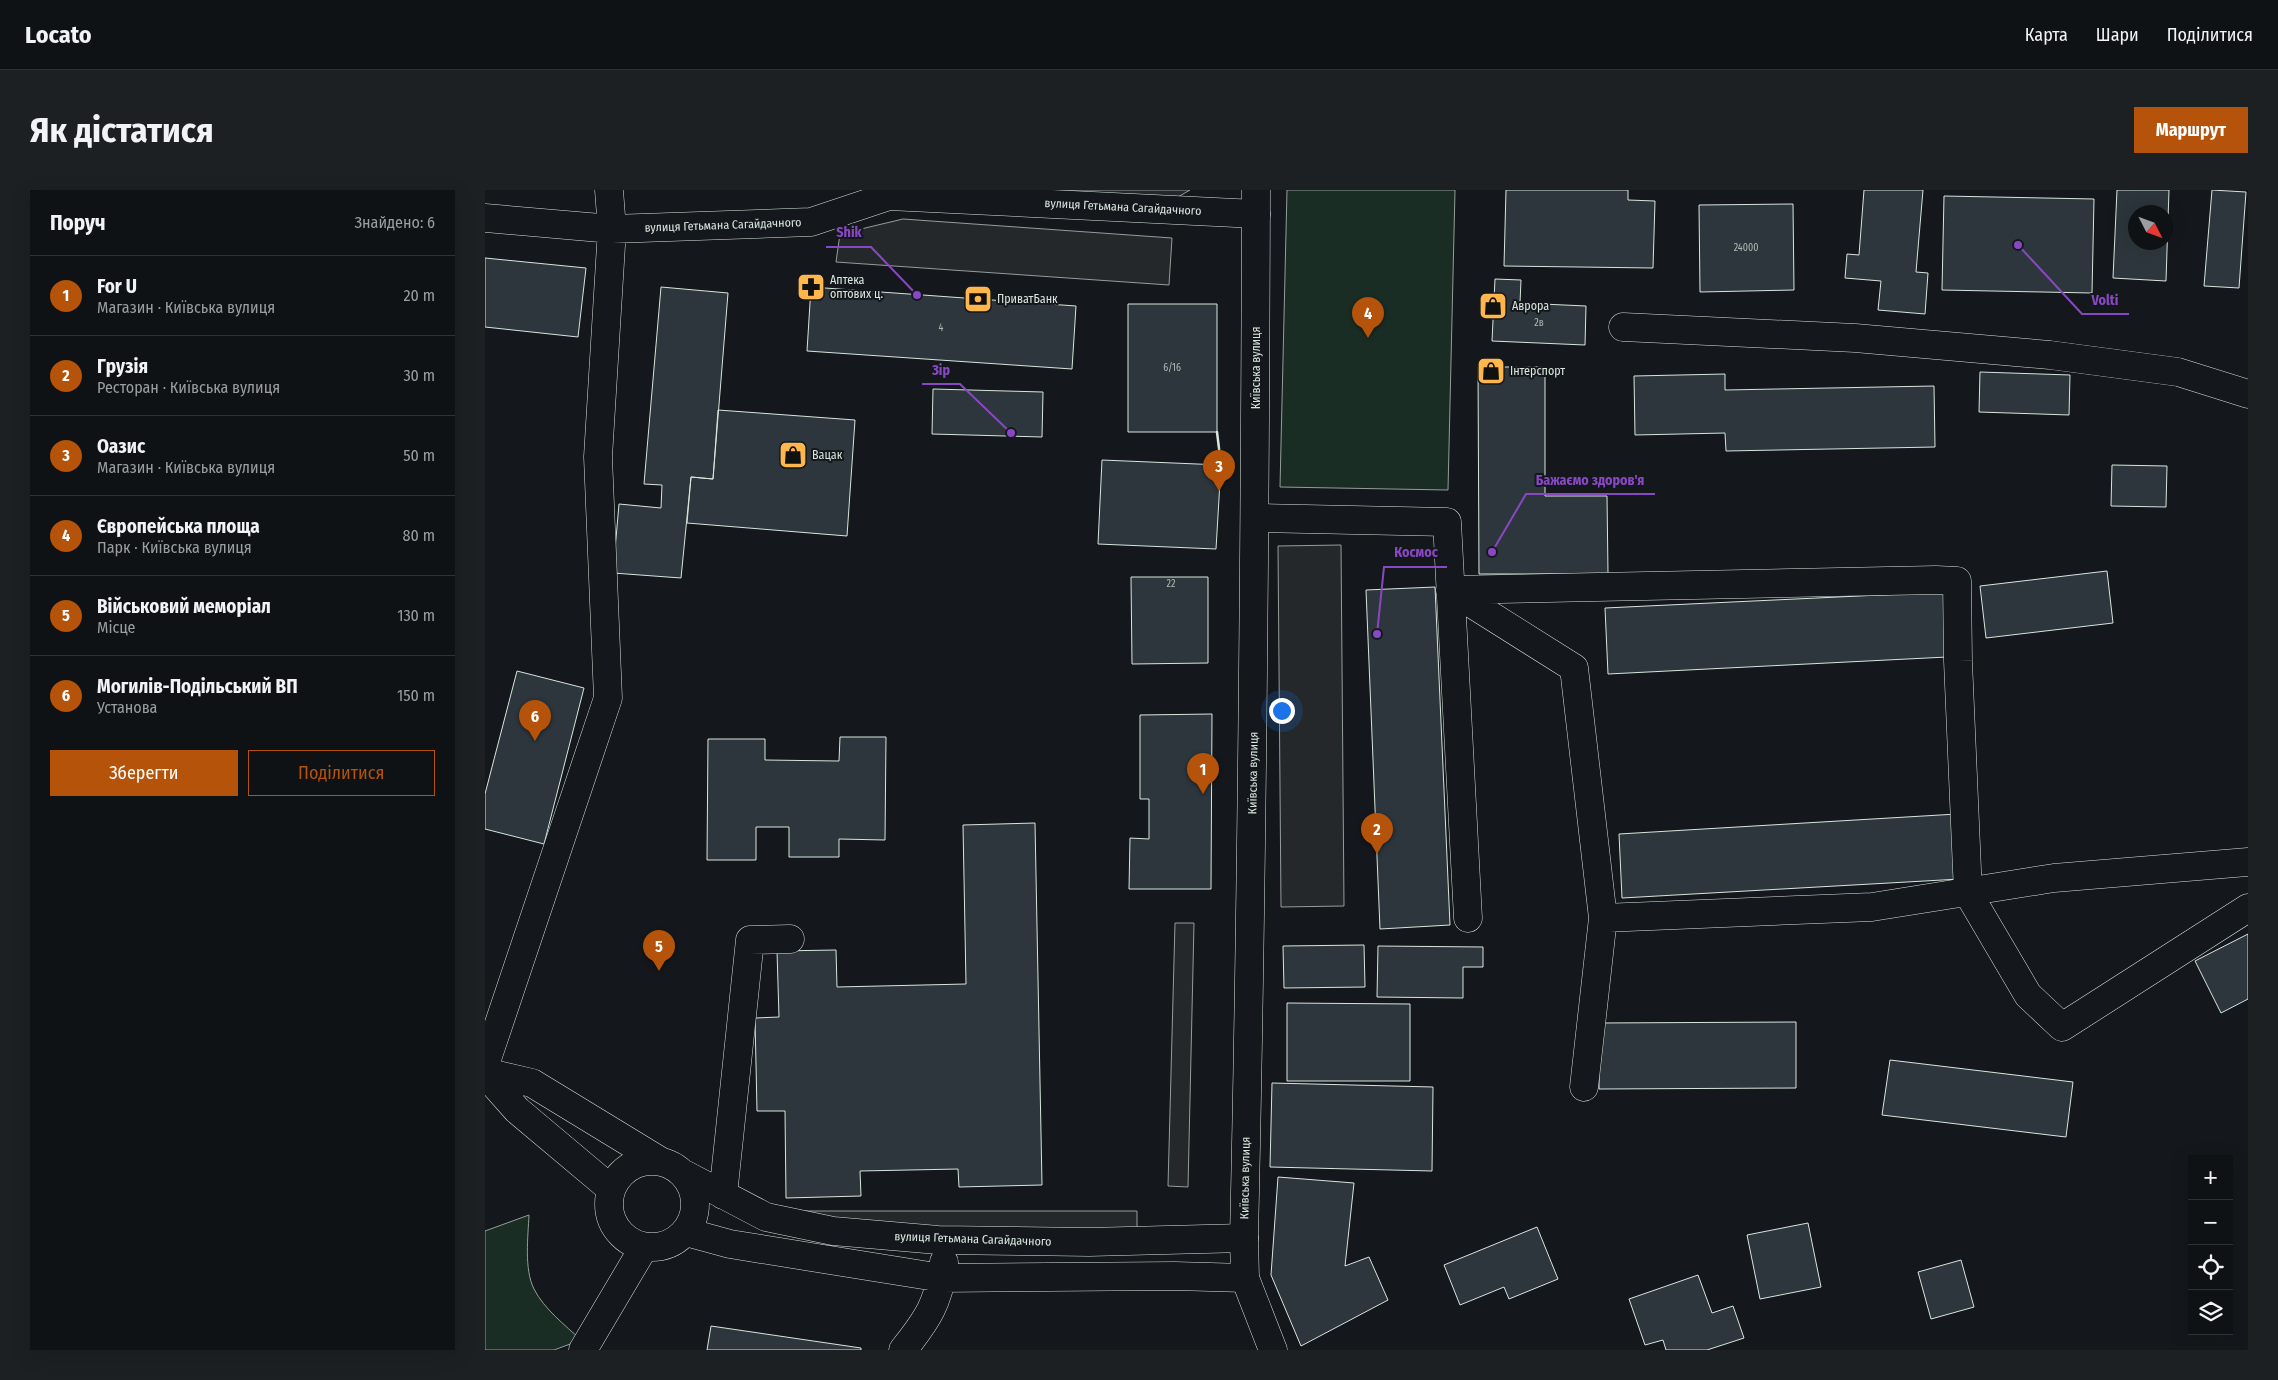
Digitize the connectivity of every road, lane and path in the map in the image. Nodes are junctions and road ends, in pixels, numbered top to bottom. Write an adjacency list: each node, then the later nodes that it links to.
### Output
1 (609, 190): 5 (street)
2 (889, 193): 3 (street, вулиця Гетьмана Сагайдачного); 5 (street, вулиця Гетьмана Сагайдачного)
3 (1256, 202): 8 (street, Київська вулиця)
4 (485, 218): 5 (street, вулиця Гетьмана Сагайдачного)
5 (612, 229): 16 (street)
6 (1623, 327): 7 (street)
7 (2248, 394)
8 (1256, 518): 9 (street); 24 (street, Київська вулиця)
9 (1450, 590): 11 (street); 13 (street); 14 (street)
10 (2248, 862): 11 (street)
11 (1968, 893): 12 (street); 14 (street)
12 (2248, 908)
13 (1467, 918)
14 (1603, 918): 18 (street)
15 (790, 939): 22 (street)
16 (485, 1065)
17 (485, 1074): 19 (street, вулиця Гетьмана Сагайдачного); 21 (street, вулиця Гетьмана Сагайдачного)
18 (1584, 1087)
19 (660, 1161): 20 (street, вулиця Гетьмана Сагайдачного); 21 (street)
20 (684, 1174): 22 (street, вулиця Гетьмана Сагайдачного); 23 (street)
21 (611, 1189): 26 (street)
22 (723, 1195): 25 (street, вулиця Гетьмана Сагайдачного)
23 (685, 1232): 26 (street); 27 (street)
24 (1244, 1238): 25 (street, вулиця Гетьмана Сагайдачного); 28 (street, Київська вулиця)
25 (947, 1240): 27 (street)
26 (644, 1247): 29 (street)
27 (942, 1278): 28 (street); 30 (street)
28 (1245, 1278): 31 (street, Київська вулиця)
29 (583, 1350)
30 (903, 1350)
31 (1273, 1350)

